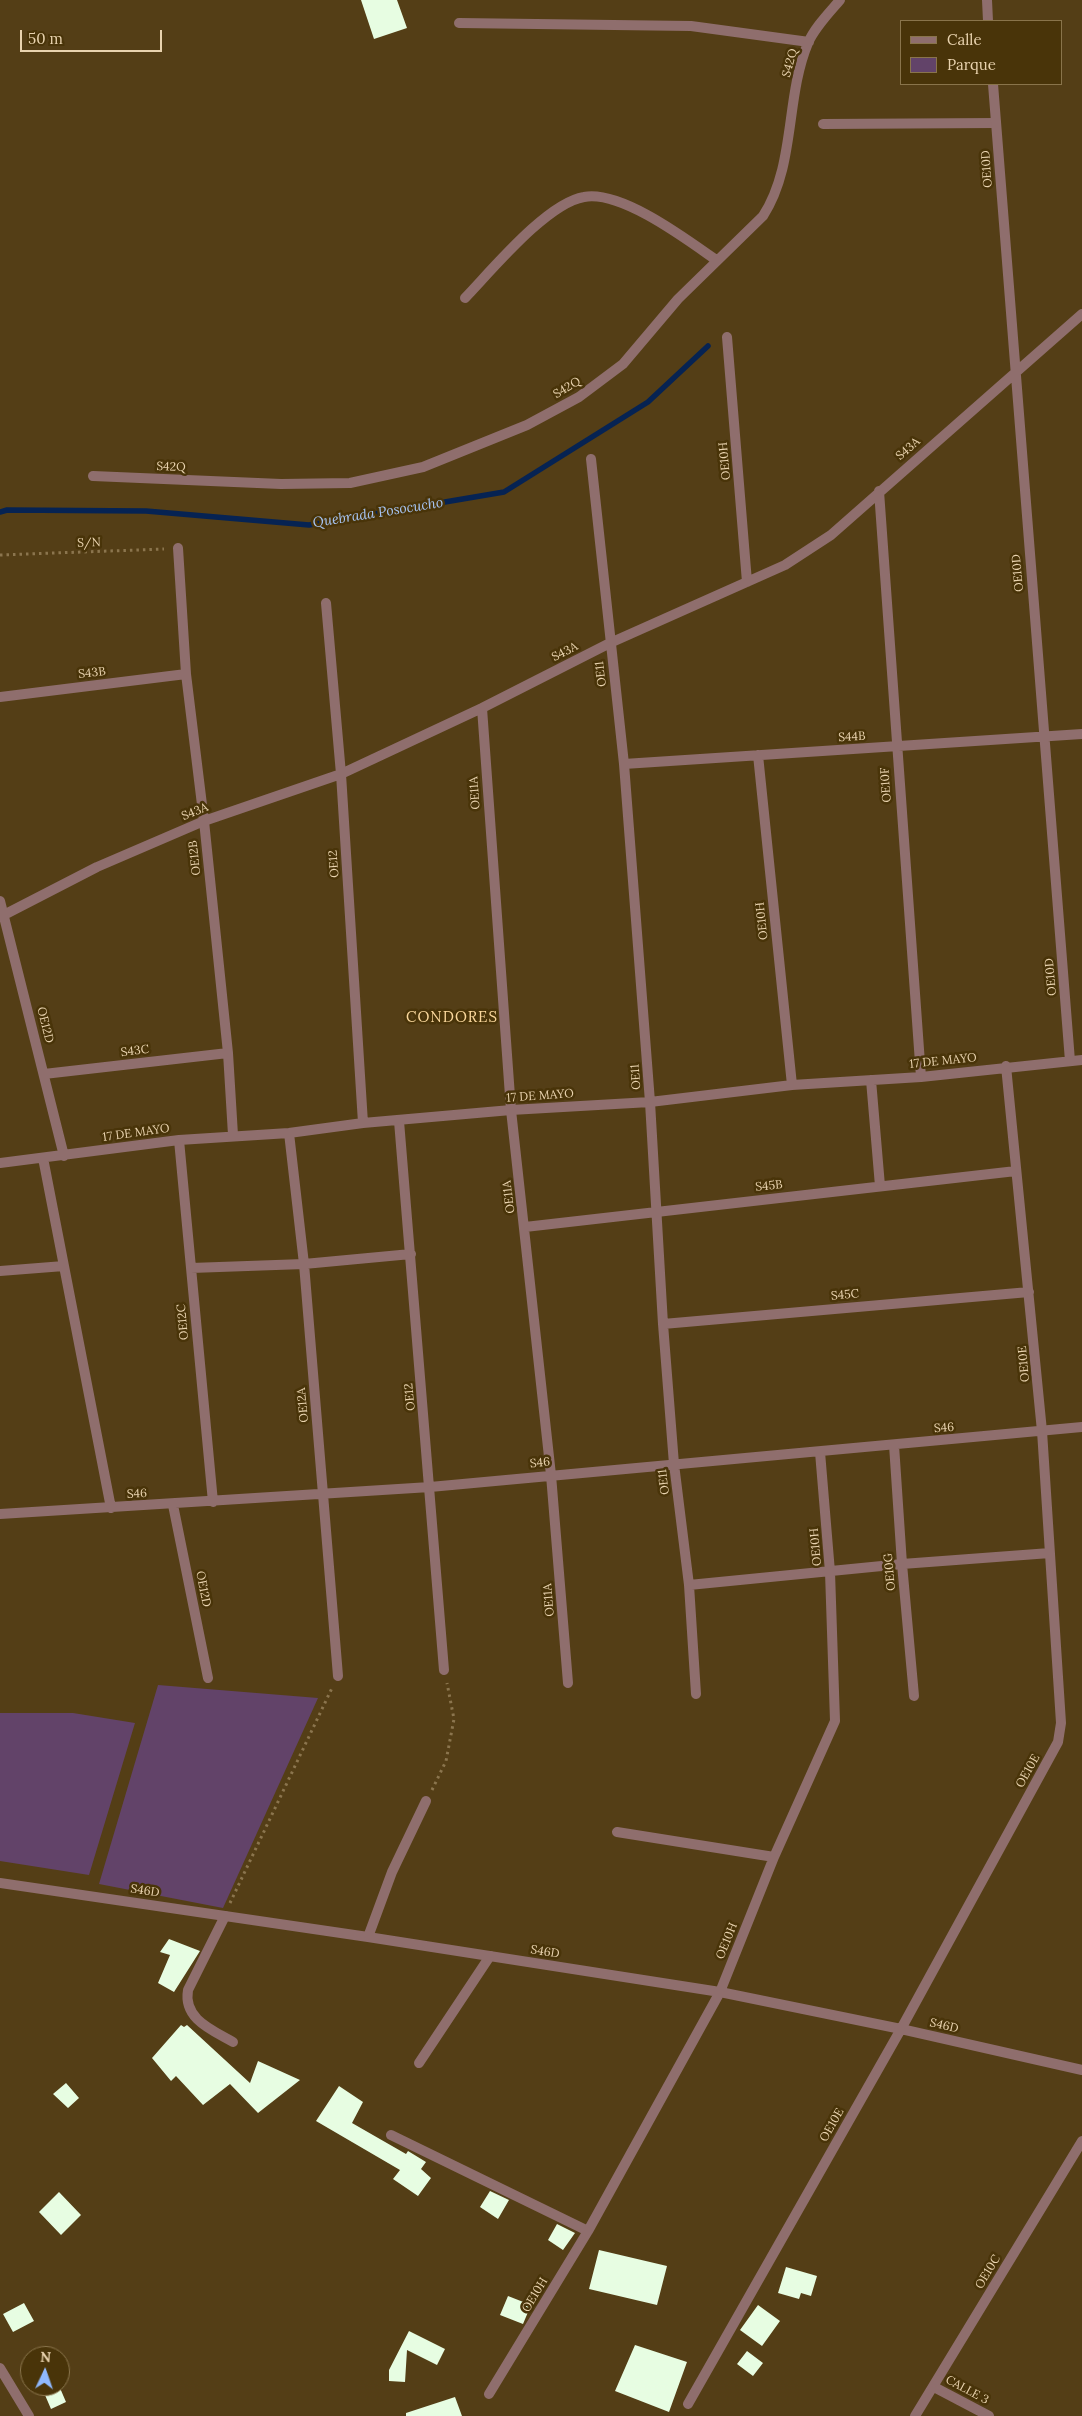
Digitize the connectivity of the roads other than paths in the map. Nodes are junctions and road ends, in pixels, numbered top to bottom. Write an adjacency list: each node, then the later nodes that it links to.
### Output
1 (840, 0): 5 (street, S42Q)
2 (987, 0): 3 (street)
3 (988, 20)
4 (459, 23): 5 (street)
5 (809, 42): 9 (street, S42Q)
6 (993, 85): 7 (street, OE10D)
7 (996, 123): 8 (street); 13 (street, OE10D)
8 (823, 124)
9 (716, 260): 10 (street); 15 (street, S42Q)
10 (465, 298)
11 (1082, 314): 13 (street, S43A)
12 (727, 337): 18 (street, OE10H)
13 (1015, 373): 16 (street, S43A); 25 (street, OE10D)
14 (591, 459): 20 (street, OE11)
15 (93, 476)
16 (879, 491): 18 (street, S43A); 26 (street, OE10F)
17 (178, 548): 21 (street, OE12B)
18 (747, 582): 20 (street, S43A)
19 (326, 603): 29 (street, OE12)
20 (610, 643): 23 (street, S43A); 28 (street, OE11)
21 (186, 674): 22 (street, S43B); 30 (street, OE12B)
22 (0, 697)
23 (482, 708): 29 (street, S43A); 42 (street, OE11A)
24 (1082, 734): 25 (street, S44B)
25 (1044, 737): 26 (street, S44B); 35 (street, OE10D)
26 (896, 747): 27 (street, S44B); 38 (street, OE10F)
27 (758, 755): 28 (street, S44B); 40 (street, OE10H)
28 (624, 764): 41 (street, OE11)
29 (341, 774): 30 (street, S43A); 44 (street, OE12)
30 (204, 821): 32 (street, S43A); 33 (street, OE12B)
31 (0, 901): 32 (street, OE12D)
32 (2, 916): 37 (street, OE12D)
33 (228, 1053): 37 (street, S43C); 46 (street, OE12B)
34 (1082, 1060): 35 (street, 17 DE MAYO)
35 (1070, 1061): 36 (street, 17 DE MAYO)
36 (1006, 1066): 38 (street, 17 DE MAYO); 51 (street, OE10E)
37 (44, 1074): 48 (street, OE12D)
38 (922, 1077): 39 (street, 17 DE MAYO)
39 (871, 1080): 40 (street, 17 DE MAYO); 52 (street)
40 (792, 1085): 41 (street, 17 DE MAYO)
41 (650, 1102): 42 (street, 17 DE MAYO); 53 (street, OE11)
42 (511, 1110): 43 (street, 17 DE MAYO); 54 (street, OE11A)
43 (399, 1121): 44 (street, 17 DE MAYO); 55 (street, OE12)
44 (363, 1123): 45 (street, 17 DE MAYO)
45 (289, 1133): 46 (street, 17 DE MAYO); 56 (street, OE12A)
46 (233, 1135): 47 (street, 17 DE MAYO)
47 (179, 1140): 48 (street, 17 DE MAYO); 58 (street, OE12C)
48 (64, 1156): 49 (street, 17 DE MAYO)
49 (42, 1158): 50 (street, 17 DE MAYO); 57 (street)
50 (0, 1163)
51 (1016, 1171): 52 (street, S45B); 60 (street, OE10E)
52 (880, 1186): 53 (street, S45B)
53 (657, 1211): 54 (street, S45B); 61 (street, OE11)
54 (525, 1227): 67 (street, OE11A)
55 (410, 1254): 56 (street); 68 (street, OE12)
56 (304, 1264): 58 (street); 69 (street, OE12A)
57 (64, 1266): 59 (street); 72 (street)
58 (191, 1268): 70 (street, OE12C)
59 (0, 1271)
60 (1029, 1292): 61 (street, S45C); 63 (street, OE10E)
61 (663, 1324): 66 (street, OE11)
62 (1082, 1427): 63 (street, S46)
63 (1042, 1431): 64 (street, S46); 74 (street, OE10E)
64 (894, 1445): 65 (street, S46); 75 (street, OE10G)
65 (820, 1452): 66 (street, S46); 76 (street, OE10H)
66 (674, 1464): 67 (street, S46); 77 (street, OE11)
67 (552, 1475): 68 (street, S46); 81 (street, OE11A)
68 (430, 1487): 69 (street, S46); 78 (street, OE12)
69 (324, 1494): 70 (street, S46); 79 (street, OE12A)
70 (213, 1502): 71 (street, S46)
71 (173, 1505): 72 (street, S46); 80 (street, OE12D)
72 (111, 1508): 73 (street, S46)
73 (0, 1514)
74 (1050, 1553): 75 (street); 92 (street, OE10E)
75 (902, 1564): 76 (street); 83 (street, OE10G)
76 (830, 1572): 77 (street); 86 (street, OE10H)
77 (689, 1585): 82 (street, OE11)
78 (444, 1670)
79 (338, 1676)
80 (208, 1678)
81 (568, 1683)
82 (696, 1694)
83 (914, 1696)
84 (426, 1802): 89 (street)
85 (617, 1832): 86 (street)
86 (774, 1857): 91 (street, OE10H)
87 (0, 1883): 88 (street, S46D)
88 (225, 1916): 89 (street, S46D); 93 (street)
89 (368, 1937): 90 (street, S46D)
90 (490, 1956): 91 (street, S46D); 94 (street)
91 (720, 1992): 92 (street, S46D); 98 (street, OE10H)
92 (901, 2029): 95 (street, S46D); 102 (street, OE10E)
93 (233, 2042)
94 (419, 2063)
95 (1082, 2070)
96 (391, 2135): 98 (street)
97 (1082, 2141): 100 (street, OE10C)
98 (588, 2231): 101 (street, OE10H)
99 (0, 2368): 103 (street)
100 (934, 2387): 104 (street, OE10C); 105 (street, CALLE 3)
101 (489, 2394)
102 (688, 2404)
103 (29, 2416)
104 (915, 2416)
105 (989, 2416)

